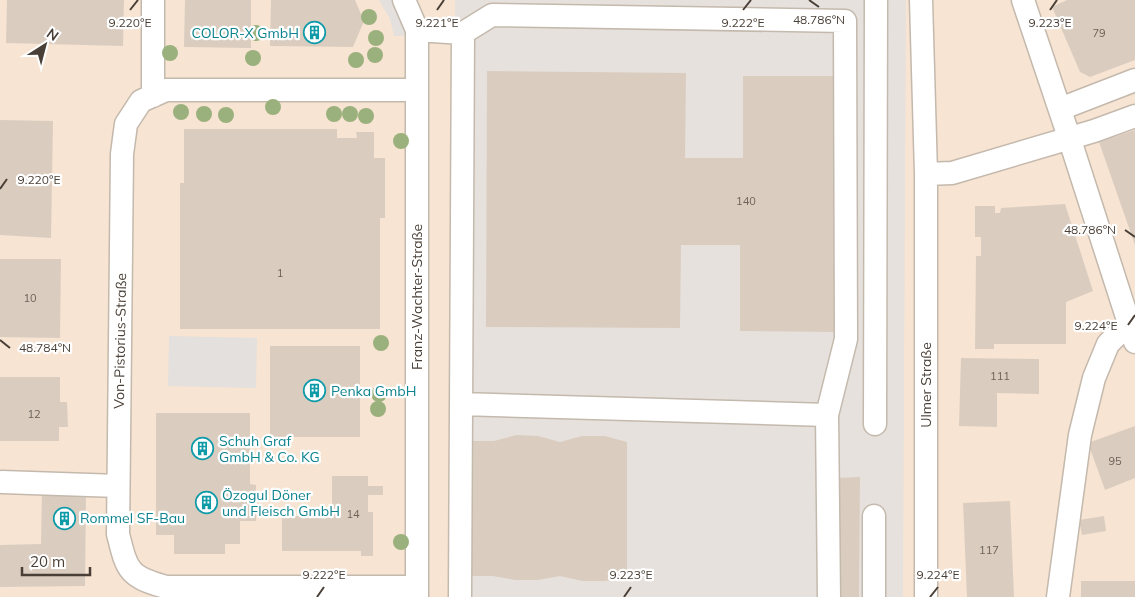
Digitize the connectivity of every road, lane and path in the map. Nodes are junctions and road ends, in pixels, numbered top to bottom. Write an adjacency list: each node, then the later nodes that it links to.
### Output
1 (153, 0): 10 (street)
2 (404, 0): 6 (street, Franz-Wachter-Straße)
3 (876, 0): 18 (street)
4 (921, 0): 14 (street, Ulmer Straße)
5 (1023, 0): 11 (street)
6 (417, 30): 7 (street); 9 (street, Franz-Wachter-Straße)
7 (463, 33): 16 (street); 17 (street)
8 (1135, 80): 11 (street)
9 (417, 90): 10 (street, Von-Pistorius-Straße); 22 (street, Franz-Wachter-Straße)
10 (153, 96): 20 (street, Von-Pistorius-Straße)
11 (1060, 109): 13 (street)
12 (1135, 116): 13 (street)
13 (1070, 137): 14 (street); 15 (street)
14 (926, 174): 26 (street, Ulmer Straße)
15 (1133, 327): 27 (street)
16 (461, 404): 17 (street); 23 (street)
17 (827, 414): 24 (street)
18 (875, 424)
19 (2, 482): 20 (street)
20 (118, 486): 22 (street, Von-Pistorius-Straße)
21 (874, 516): 25 (street)
22 (417, 592)
23 (460, 597)
24 (829, 597)
25 (874, 597)
26 (926, 597)
27 (1058, 597)

